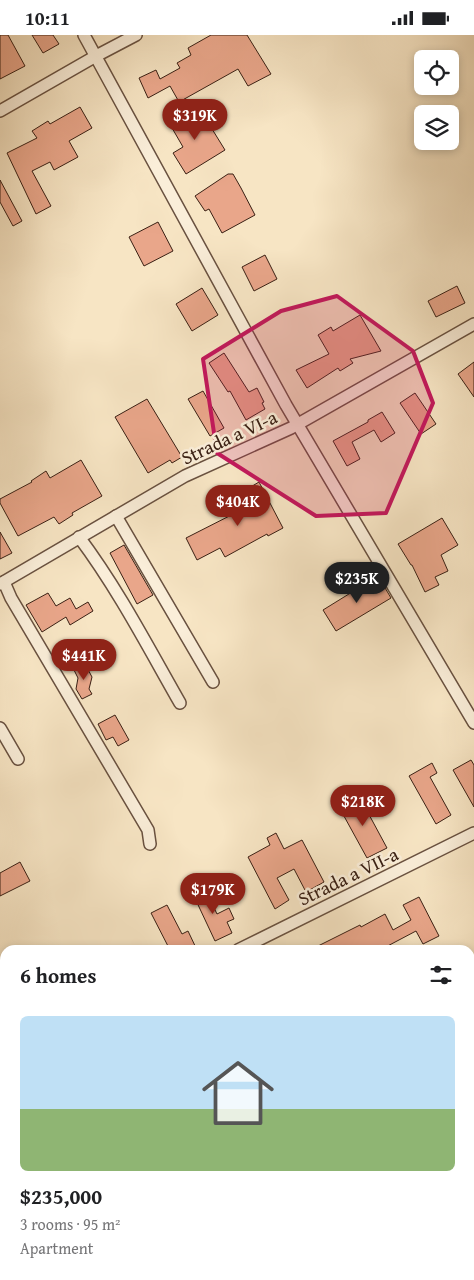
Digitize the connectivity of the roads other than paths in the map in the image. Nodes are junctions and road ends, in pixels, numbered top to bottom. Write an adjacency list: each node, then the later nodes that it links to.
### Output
1 (84, 35): 3 (street)
2 (136, 35): 3 (street)
3 (96, 56): 4 (street); 6 (street)
4 (0, 111)
5 (474, 324): 6 (street, Strada a VI-a)
6 (298, 424): 7 (street, Strada a VI-a); 12 (street)
7 (116, 516): 8 (street, Strada a VI-a); 10 (street)
8 (79, 537): 9 (street, Strada a VI-a); 11 (street)
9 (2, 583): 16 (street)
10 (214, 682)
11 (180, 703)
12 (474, 723)
13 (0, 728): 14 (street)
14 (18, 759)
15 (474, 833): 17 (street, Strada a VII-a)
16 (150, 844)
17 (248, 945)

